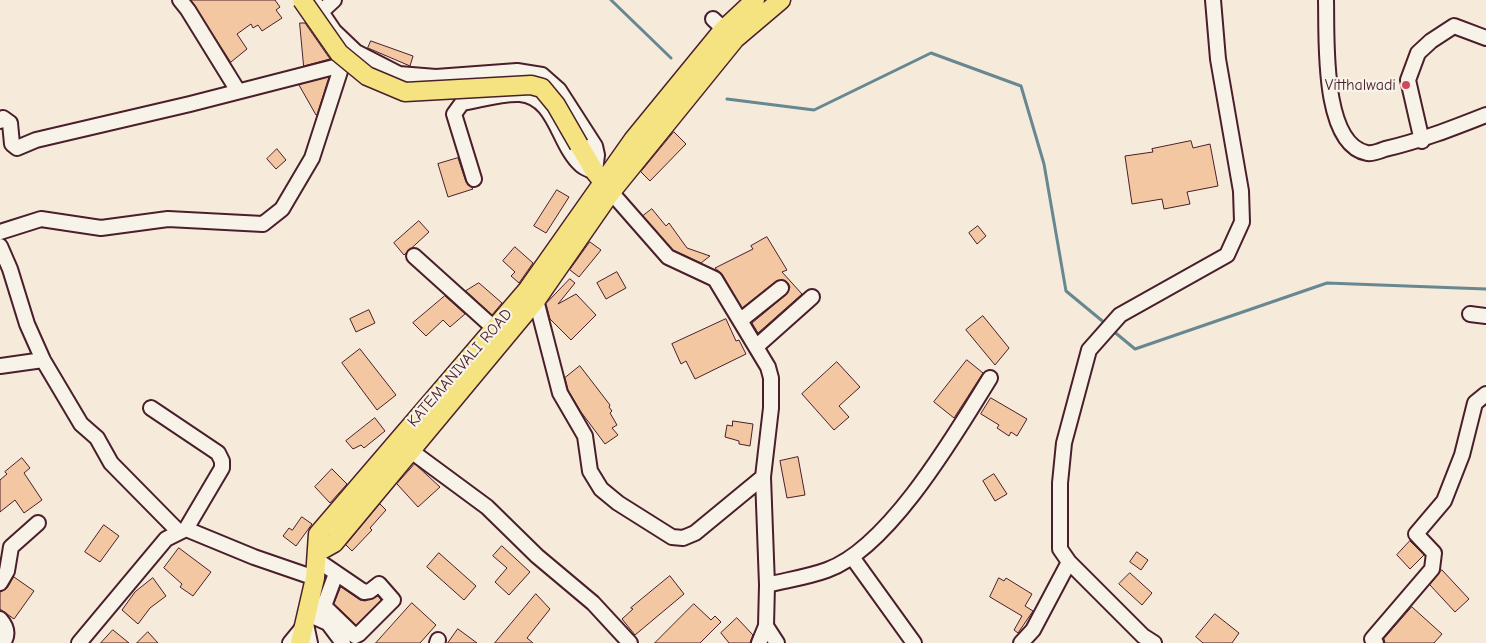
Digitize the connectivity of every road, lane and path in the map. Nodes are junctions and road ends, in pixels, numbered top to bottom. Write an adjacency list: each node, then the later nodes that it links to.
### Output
1 (180, 0): 13 (street)
2 (302, 0): 18 (main road, bridge)
3 (334, 0): 8 (street)
4 (755, 0): 9 (main road)
5 (781, 0): 9 (main road)
6 (1213, 0): 41 (street)
7 (1326, 0): 16 (street)
8 (317, 6): 11 (street)
9 (724, 29): 18 (main road)
10 (1486, 38): 16 (street)
11 (356, 52): 12 (street); 18 (street)
12 (342, 65): 13 (street); 19 (street)
13 (238, 91): 15 (street)
14 (1486, 115): 16 (street)
15 (0, 121)
16 (1422, 141)
17 (474, 179): 18 (street)
18 (603, 182): 24 (main road, KATEMANIVALI ROAD); 27 (street); 28 (main road, KATEMANIVALI ROAD)
19 (0, 232)
20 (0, 246): 30 (street)
21 (414, 256): 28 (street)
22 (781, 288): 27 (street)
23 (812, 297): 29 (street)
24 (536, 300): 35 (main road, KATEMANIVALI ROAD); 36 (street)
25 (1470, 314): 26 (street)
26 (1486, 316)
27 (741, 320): 29 (street)
28 (495, 329): 35 (main road, KATEMANIVALI ROAD)
29 (757, 346): 36 (street)
30 (43, 360): 31 (street); 38 (street)
31 (0, 366)
32 (990, 378): 40 (street)
33 (1486, 394): 50 (street)
34 (151, 408): 38 (street)
35 (404, 446): 39 (main road, KATEMANIVALI ROAD); 56 (street)
36 (763, 477): 45 (street)
37 (38, 523): 44 (street)
38 (182, 530): 42 (street); 52 (street)
39 (317, 556): 42 (main road); 49 (street)
40 (852, 557): 45 (street); 59 (street)
41 (1069, 562): 60 (street); 61 (street)
42 (314, 578): 46 (main road)
43 (334, 579): 46 (street)
44 (0, 583)
45 (768, 584): 48 (street)
46 (312, 612): 49 (street); 53 (street); 54 (main road); 55 (street)
47 (0, 619): 51 (street)
48 (766, 626): 57 (street); 58 (street)
49 (340, 633)
50 (1372, 642)
51 (3, 643)
52 (79, 643)
53 (290, 643)
54 (300, 643)
55 (310, 643)
56 (630, 643)
57 (759, 643)
58 (777, 643)
59 (914, 643)
60 (1021, 643)
61 (1154, 643)

